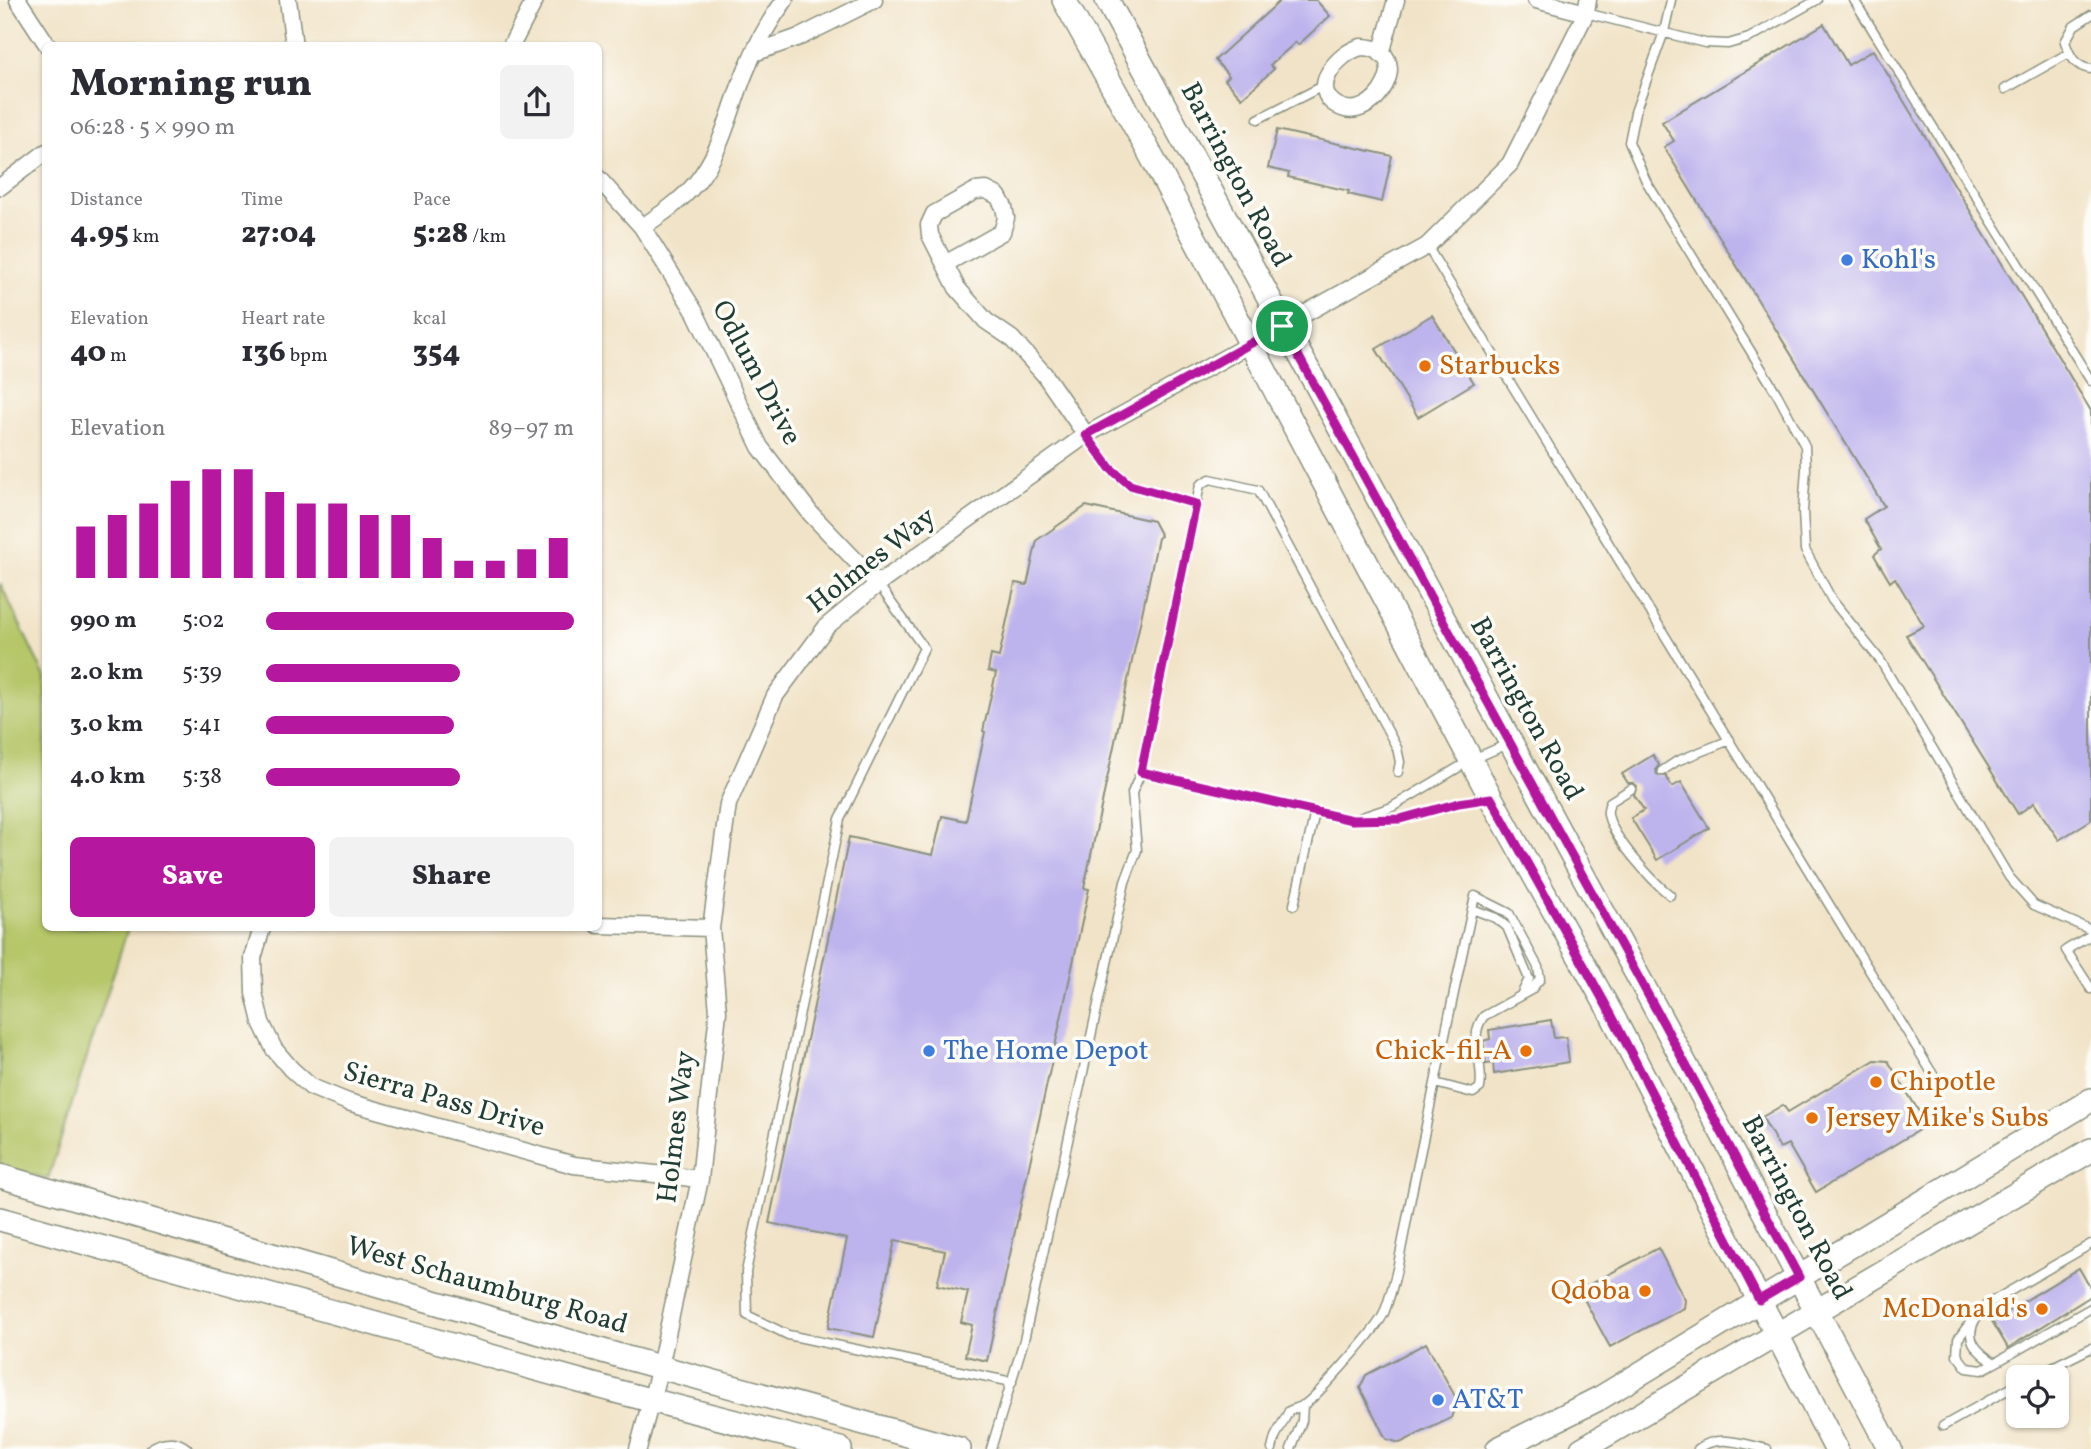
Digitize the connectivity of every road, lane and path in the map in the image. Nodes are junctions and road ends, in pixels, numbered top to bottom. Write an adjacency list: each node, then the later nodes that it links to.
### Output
1 (18, 0): 16 (street)
2 (288, 0): 17 (street)
3 (535, 0): 18 (street)
4 (785, 0): 19 (street)
5 (874, 0): 19 (street)
6 (1064, 0): 33 (main road)
7 (1107, 0): 32 (main road, Barrington Road)
8 (1396, 0): 21 (street)
9 (1536, 0): 13 (street)
10 (1671, 0): 15 (lane)
11 (1817, 0): 15 (lane)
12 (1854, 0): 34 (lane)
13 (1587, 6): 15 (lane); 30 (street, Holmes Way)
14 (2091, 15): 20 (lane)
15 (1664, 32): 54 (lane)
16 (45, 42)
17 (293, 42)
18 (513, 42)
19 (754, 53): 29 (street)
20 (2069, 53): 22 (lane); 24 (lane)
21 (1381, 54): 23 (street); 23 (street)
22 (2091, 69)
23 (1325, 85): 25 (lane)
24 (2005, 89)
25 (1258, 119)
26 (42, 155): 28 (street)
27 (602, 182): 29 (street, Odlum Drive)
28 (0, 187)
29 (642, 226): 37 (street, Odlum Drive)
30 (1427, 246): 32 (street, Holmes Way); 38 (lane)
31 (944, 264): 31 (street); 35 (street)
32 (1282, 326): 33 (street, Holmes Way); 39 (main road, Barrington Road)
33 (1249, 344): 35 (street, Holmes Way); 40 (main road)
34 (2091, 381)
35 (1086, 435): 36 (lane); 37 (street, Holmes Way)
36 (1196, 504): 42 (lane); 43 (lane)
37 (878, 584): 52 (street, Holmes Way); 75 (lane)
38 (1730, 740): 41 (lane); 58 (lane)
39 (1510, 743): 40 (lane); 65 (main road, Barrington Road)
40 (1471, 760): 45 (main road); 47 (lane)
41 (1662, 771)
42 (1141, 772): 46 (lane); 75 (lane)
43 (1398, 772)
44 (1631, 789): 48 (lane)
45 (1491, 798): 47 (lane); 66 (main road)
46 (1315, 812): 47 (lane); 49 (lane)
47 (1352, 820)
48 (1670, 895)
49 (1294, 905)
50 (1472, 909): 56 (lane); 56 (lane); 57 (lane)
51 (602, 925): 52 (street)
52 (711, 928): 62 (street, Holmes Way)
53 (261, 931): 62 (street, Sierra Pass Drive)
54 (2091, 933): 55 (lane)
55 (2091, 989)
56 (1519, 996): 57 (lane)
57 (1435, 1083): 78 (lane)
58 (1940, 1086)
59 (2091, 1100): 65 (main road)
60 (2091, 1150): 68 (main road)
61 (0, 1176): 74 (main road, West Schaumburg Road)
62 (700, 1179): 74 (street, Holmes Way)
63 (0, 1219): 77 (main road)
64 (2091, 1244): 69 (lane)
65 (1799, 1277): 66 (main road); 68 (main road, Barrington Road)
66 (1759, 1300): 70 (main road); 88 (main road)
67 (2091, 1308): 72 (lane)
68 (1817, 1312): 70 (main road); 93 (main road, Barrington Road)
69 (1972, 1320): 72 (lane); 72 (lane)
70 (1777, 1336): 89 (main road); 92 (main road)
71 (2091, 1348): 73 (lane)
72 (1995, 1363)
73 (2056, 1365)
74 (660, 1367): 77 (street, Holmes Way); 84 (main road, West Schaumburg Road)
75 (1012, 1382): 85 (lane)
76 (2006, 1391): 79 (lane)
77 (652, 1399): 82 (street, Holmes Way); 83 (main road)
78 (1303, 1405): 86 (lane); 87 (lane)
79 (1943, 1426)
80 (150, 1449): 81 (lane)
81 (188, 1449)
82 (638, 1449)
83 (840, 1449)
84 (959, 1449)
85 (991, 1449)
86 (1272, 1449)
87 (1291, 1449)
88 (1498, 1449)
89 (1582, 1449)
90 (1698, 1449): 91 (lane)
91 (1766, 1449)
92 (1836, 1449)
93 (1890, 1449)

